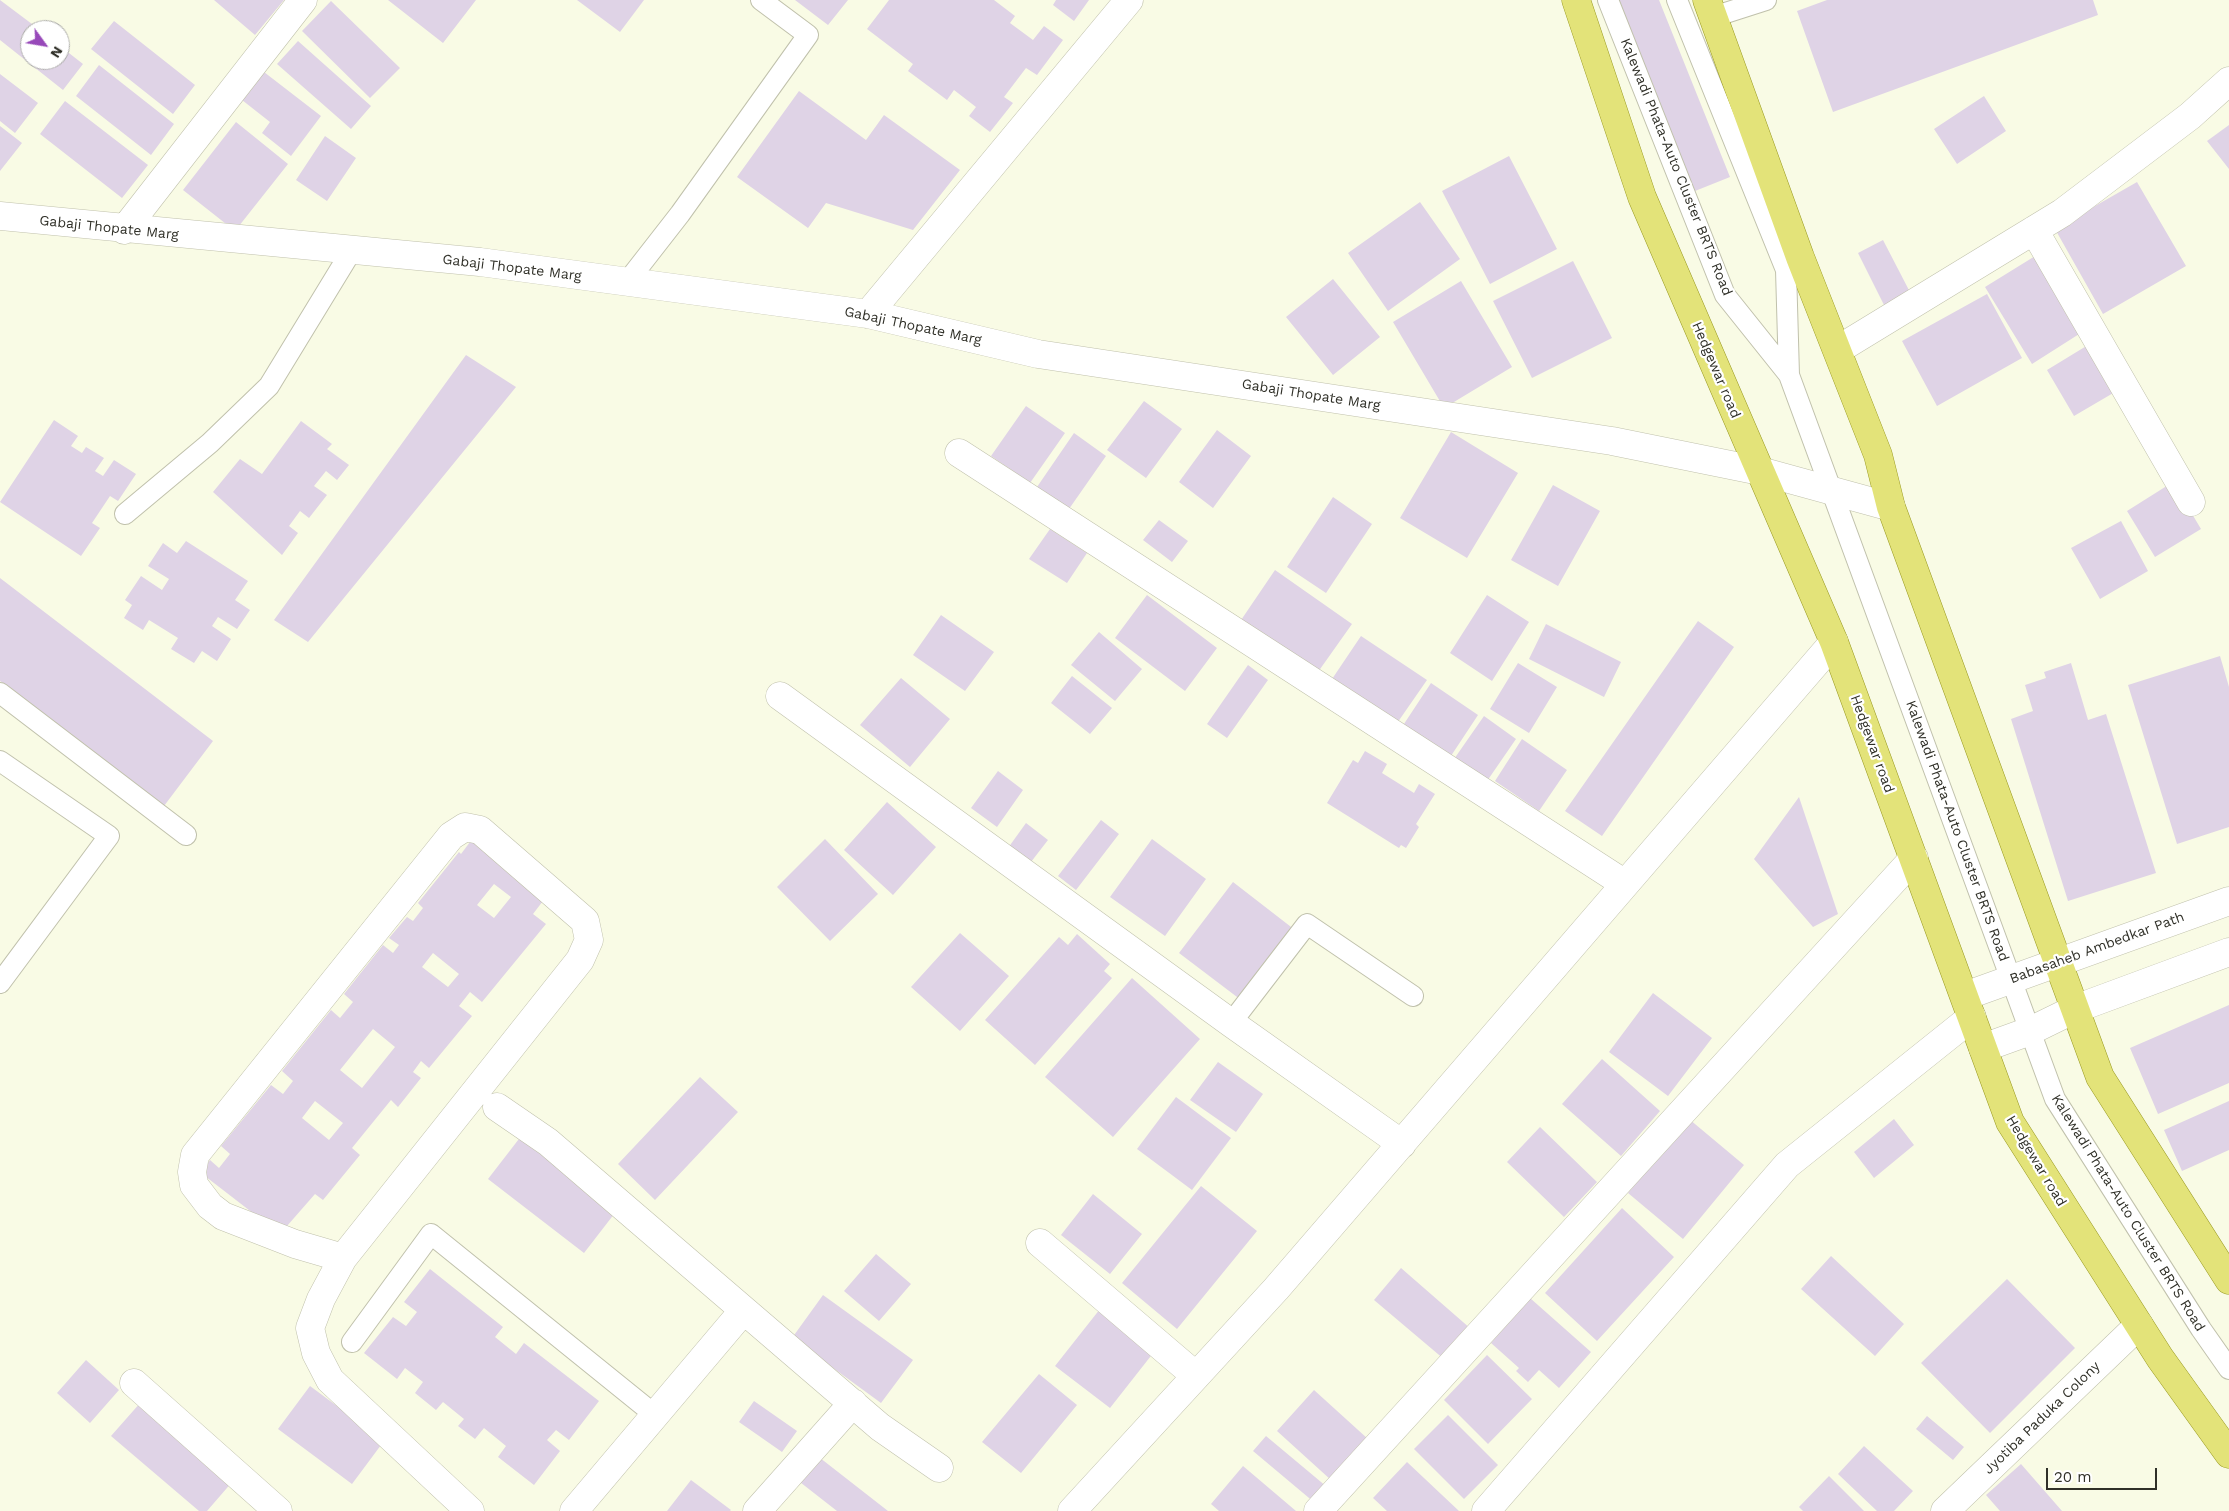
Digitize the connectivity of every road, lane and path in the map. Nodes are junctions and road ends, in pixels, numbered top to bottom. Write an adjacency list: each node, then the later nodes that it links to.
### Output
1 (303, 0): 11 (street)
2 (760, 0): 14 (lane)
3 (1130, 0): 15 (street)
4 (1576, 0): 19 (main road, Hedgewar road)
5 (1608, 0): 17 (lane, Kalewadi Phata-Auto Cluster BRTS Road)
6 (1677, 0): 17 (lane, Kalewadi Phata-Auto Cluster BRTS Road)
7 (1766, 0): 8 (lane)
8 (1710, 9): 16 (main road)
9 (2229, 81): 12 (street)
10 (0, 216): 11 (street, Gabaji Thopate Marg)
11 (124, 230): 13 (street, Gabaji Thopate Marg)
12 (2034, 230): 16 (street); 21 (street)
13 (352, 250): 14 (street, Gabaji Thopate Marg); 23 (lane)
14 (627, 282): 15 (street, Gabaji Thopate Marg)
15 (868, 314): 19 (street, Gabaji Thopate Marg)
16 (1838, 349): 22 (main road)
17 (1789, 376): 20 (lane, Kalewadi Phata-Auto Cluster BRTS Road)
18 (959, 453): 30 (street)
19 (1760, 471): 20 (street, Gabaji Thopate Marg); 24 (main road, Hedgewar road)
20 (1831, 490): 22 (street, Gabaji Thopate Marg); 34 (lane, Kalewadi Phata-Auto Cluster BRTS Road)
21 (2192, 502)
22 (1891, 507): 33 (main road)
23 (124, 514)
24 (1834, 642): 29 (main road, Hedgewar road); 30 (street)
25 (0, 693): 28 (lane)
26 (780, 696): 39 (street)
27 (0, 761): 35 (lane)
28 (186, 835)
29 (1914, 858): 37 (main road, Hedgewar road); 62 (street)
30 (1625, 884): 43 (street)
31 (2229, 900): 33 (street, Babasaheb Ambedkar Path)
32 (2229, 952): 38 (street)
33 (2059, 962): 34 (street, Babasaheb Ambedkar Path); 38 (main road)
34 (2012, 979): 37 (street, Babasaheb Ambedkar Path); 40 (lane, Kalewadi Phata-Auto Cluster BRTS Road)
35 (0, 983)
36 (1413, 996): 39 (lane)
37 (1968, 1007): 41 (main road, Hedgewar road); 63 (street, Babasaheb Ambedkar Path)
38 (2075, 1009): 40 (street); 46 (main road)
39 (1231, 1024): 43 (street)
40 (2030, 1031): 41 (street); 50 (lane, Kalewadi Phata-Auto Cluster BRTS Road)
41 (1983, 1048): 48 (main road, Hedgewar road)
42 (496, 1107): 47 (street)
43 (1402, 1144): 51 (street)
44 (1040, 1243): 51 (street)
45 (343, 1258): 45 (street); 58 (street)
46 (2229, 1280)
47 (743, 1311): 53 (street); 54 (street)
48 (2138, 1325): 55 (main road, Hedgewar road); 64 (street, Jyotiba Paduka Colony)
49 (352, 1342): 54 (lane)
50 (2229, 1369)
51 (1196, 1376): 61 (street)
52 (134, 1383): 57 (street)
53 (853, 1402): 56 (street); 60 (street)
54 (655, 1416): 59 (street)
55 (2229, 1454)
56 (938, 1468)
57 (278, 1511)
58 (470, 1511)
59 (574, 1511)
60 (757, 1511)
61 (1072, 1511)
62 (1318, 1511)
63 (1486, 1511)
64 (1945, 1511)

